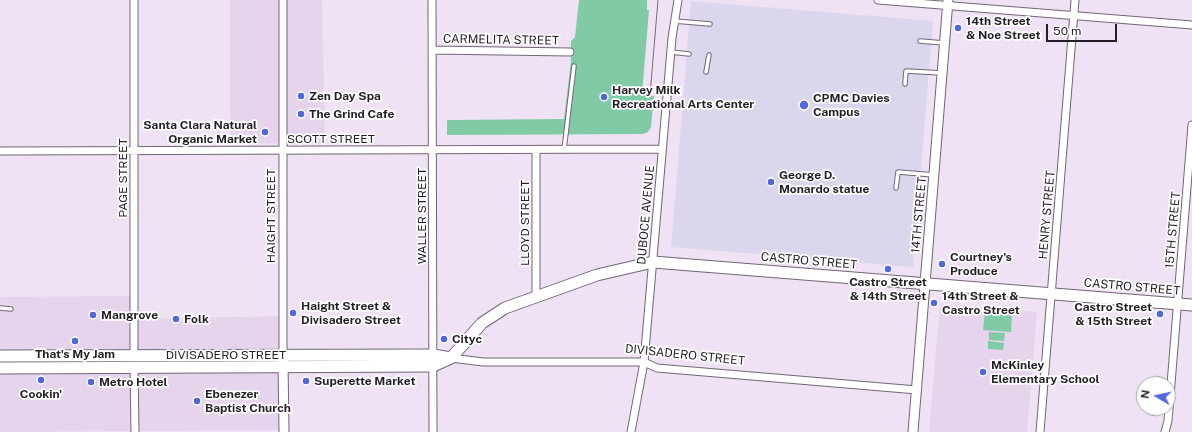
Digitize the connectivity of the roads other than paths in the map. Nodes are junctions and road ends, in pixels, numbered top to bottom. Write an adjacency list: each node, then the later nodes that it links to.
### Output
1 (134, 0): 25 (street, PAGE STREET)
2 (283, 0): 26 (street, HAIGHT STREET)
3 (432, 0): 14 (street, WALLER STREET)
4 (678, 0): 9 (street, DUBOCE AVENUE)
5 (878, 0): 7 (street)
6 (1075, 0): 8 (street, HENRY STREET)
7 (948, 3): 8 (street); 13 (street, 14TH STREET)
8 (1074, 16): 11 (street); 35 (street, HENRY STREET)
9 (674, 21): 10 (lane); 16 (street, DUBOCE AVENUE)
10 (710, 24)
11 (1192, 25)
12 (920, 41): 13 (lane)
13 (944, 43): 21 (street, 14TH STREET)
14 (432, 50): 15 (street, CARMELITA STREET); 27 (street, WALLER STREET)
15 (570, 52)
16 (671, 52): 17 (lane); 24 (street, DUBOCE AVENUE)
17 (689, 54)
18 (709, 55): 20 (lane)
19 (574, 66): 29 (lane)
20 (706, 72)
21 (942, 73): 22 (lane); 31 (street, 14TH STREET)
22 (904, 84)
23 (1192, 125): 37 (street, 15TH STREET)
24 (662, 149): 29 (street, SCOTT STREET); 33 (street, DUBOCE AVENUE)
25 (134, 150): 26 (street, SCOTT STREET); 30 (street, SCOTT STREET); 42 (street, PAGE STREET)
26 (283, 150): 27 (street, SCOTT STREET); 43 (street, HAIGHT STREET)
27 (432, 150): 28 (street, SCOTT STREET); 45 (street, WALLER STREET)
28 (536, 150): 29 (street, SCOTT STREET); 36 (street, LLOYD STREET)
29 (564, 150)
30 (0, 151)
31 (934, 175): 32 (lane); 34 (street, 14TH STREET)
32 (896, 188)
33 (653, 262): 34 (main road, CASTRO STREET); 36 (main road, CASTRO STREET); 46 (street, DUBOCE AVENUE)
34 (925, 284): 35 (main road, CASTRO STREET); 50 (street, 14TH STREET)
35 (1051, 294): 37 (main road, CASTRO STREET); 56 (street, HENRY STREET)
36 (536, 295): 44 (main road, CASTRO STREET)
37 (1177, 304): 38 (main road, CASTRO STREET); 57 (street, 15TH STREET)
38 (1192, 305)
39 (0, 308): 40 (lane)
40 (11, 309)
41 (0, 356): 42 (main road, DIVISADERO STREET)
42 (134, 356): 43 (main road, DIVISADERO STREET)
43 (283, 356): 45 (main road, DIVISADERO STREET); 49 (street, HAIGHT STREET)
44 (451, 358): 45 (main road, DIVISADERO STREET); 46 (street, DIVISADERO STREET)
45 (433, 361): 49 (main road, DIVISADERO STREET); 53 (street, WALLER STREET)
46 (644, 362): 50 (street, DIVISADERO STREET); 54 (street, DUBOCE AVENUE)
47 (0, 368): 48 (main road, DIVISADERO STREET)
48 (134, 368): 49 (main road, DIVISADERO STREET); 51 (street)
49 (284, 368): 52 (street, HAIGHT STREET)
50 (917, 390): 55 (street, 14TH STREET)
51 (135, 432)
52 (284, 432)
53 (433, 432)
54 (631, 432)
55 (913, 432)
56 (1040, 432)
57 (1165, 432)

